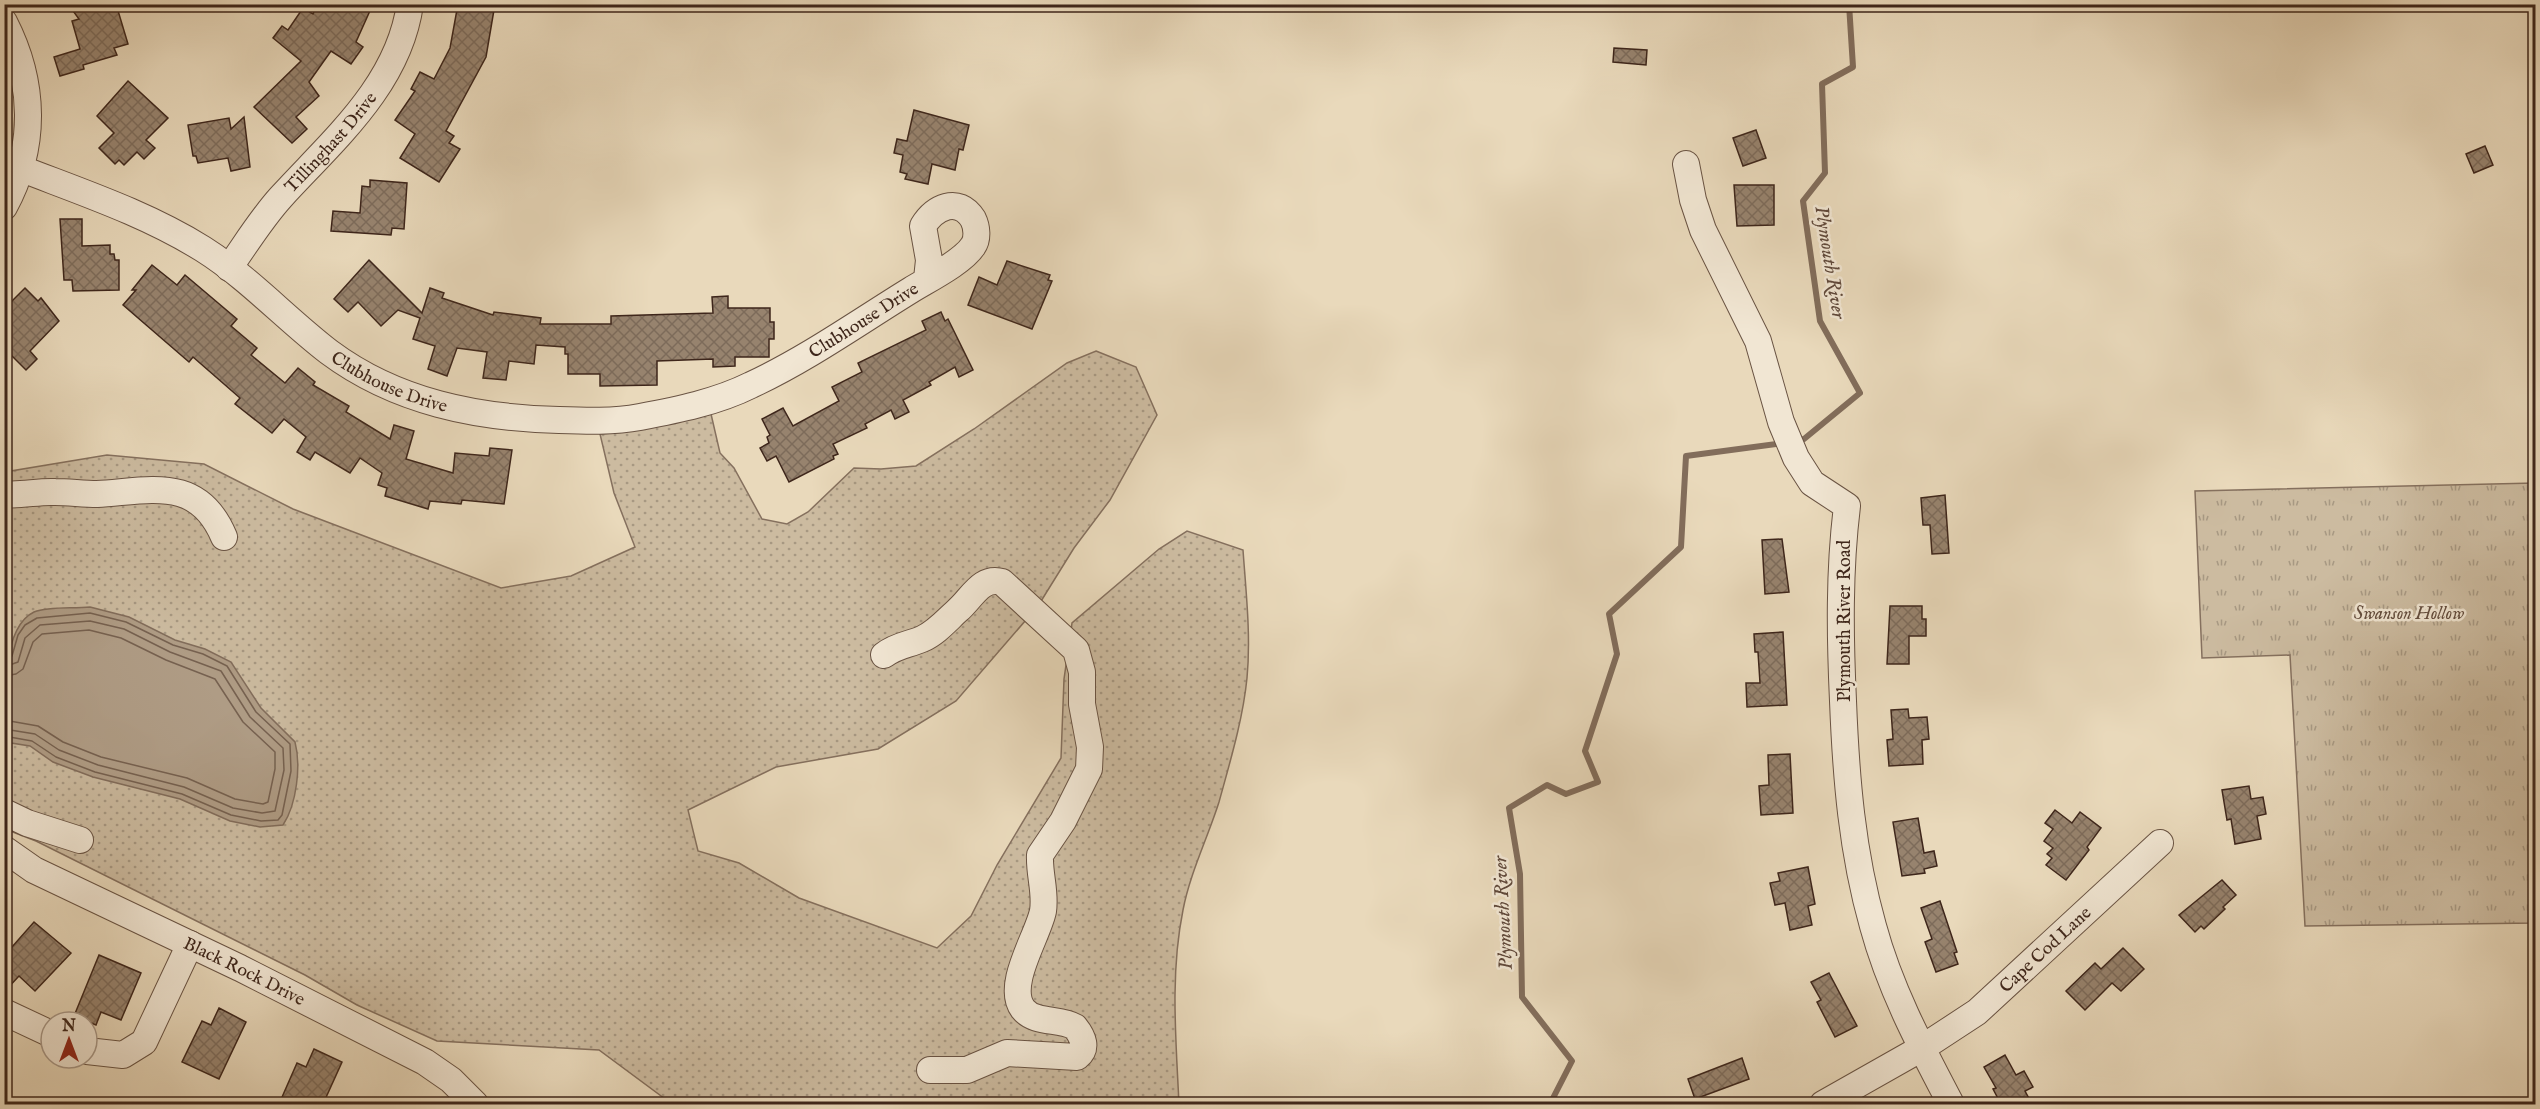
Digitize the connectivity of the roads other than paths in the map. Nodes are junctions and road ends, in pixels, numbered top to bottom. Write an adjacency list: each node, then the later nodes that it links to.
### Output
1 (410, 4): 6 (street, Tillinghast Drive)
2 (4, 22): 4 (street)
3 (1686, 164): 18 (street, Plymouth River Road)
4 (22, 169): 5 (street); 6 (street, Clubhouse Drive)
5 (4, 207)
6 (230, 268): 7 (street, Clubhouse Drive)
7 (927, 279)
8 (4, 494): 9 (street)
9 (224, 537)
10 (884, 655): 20 (street)
11 (4, 812): 12 (street)
12 (80, 840)
13 (2160, 843): 18 (street, Cape Cod Lane)
14 (4, 849): 15 (street, Black Rock Drive)
15 (190, 944): 19 (street); 21 (street, Black Rock Drive)
16 (4, 1012): 17 (street)
17 (39, 1028)
18 (1922, 1048): 22 (street, Cape Cod Lane); 23 (street, Plymouth River Road)
19 (99, 1052)
20 (930, 1070)
21 (476, 1104)
22 (1823, 1104)
23 (1952, 1104)

